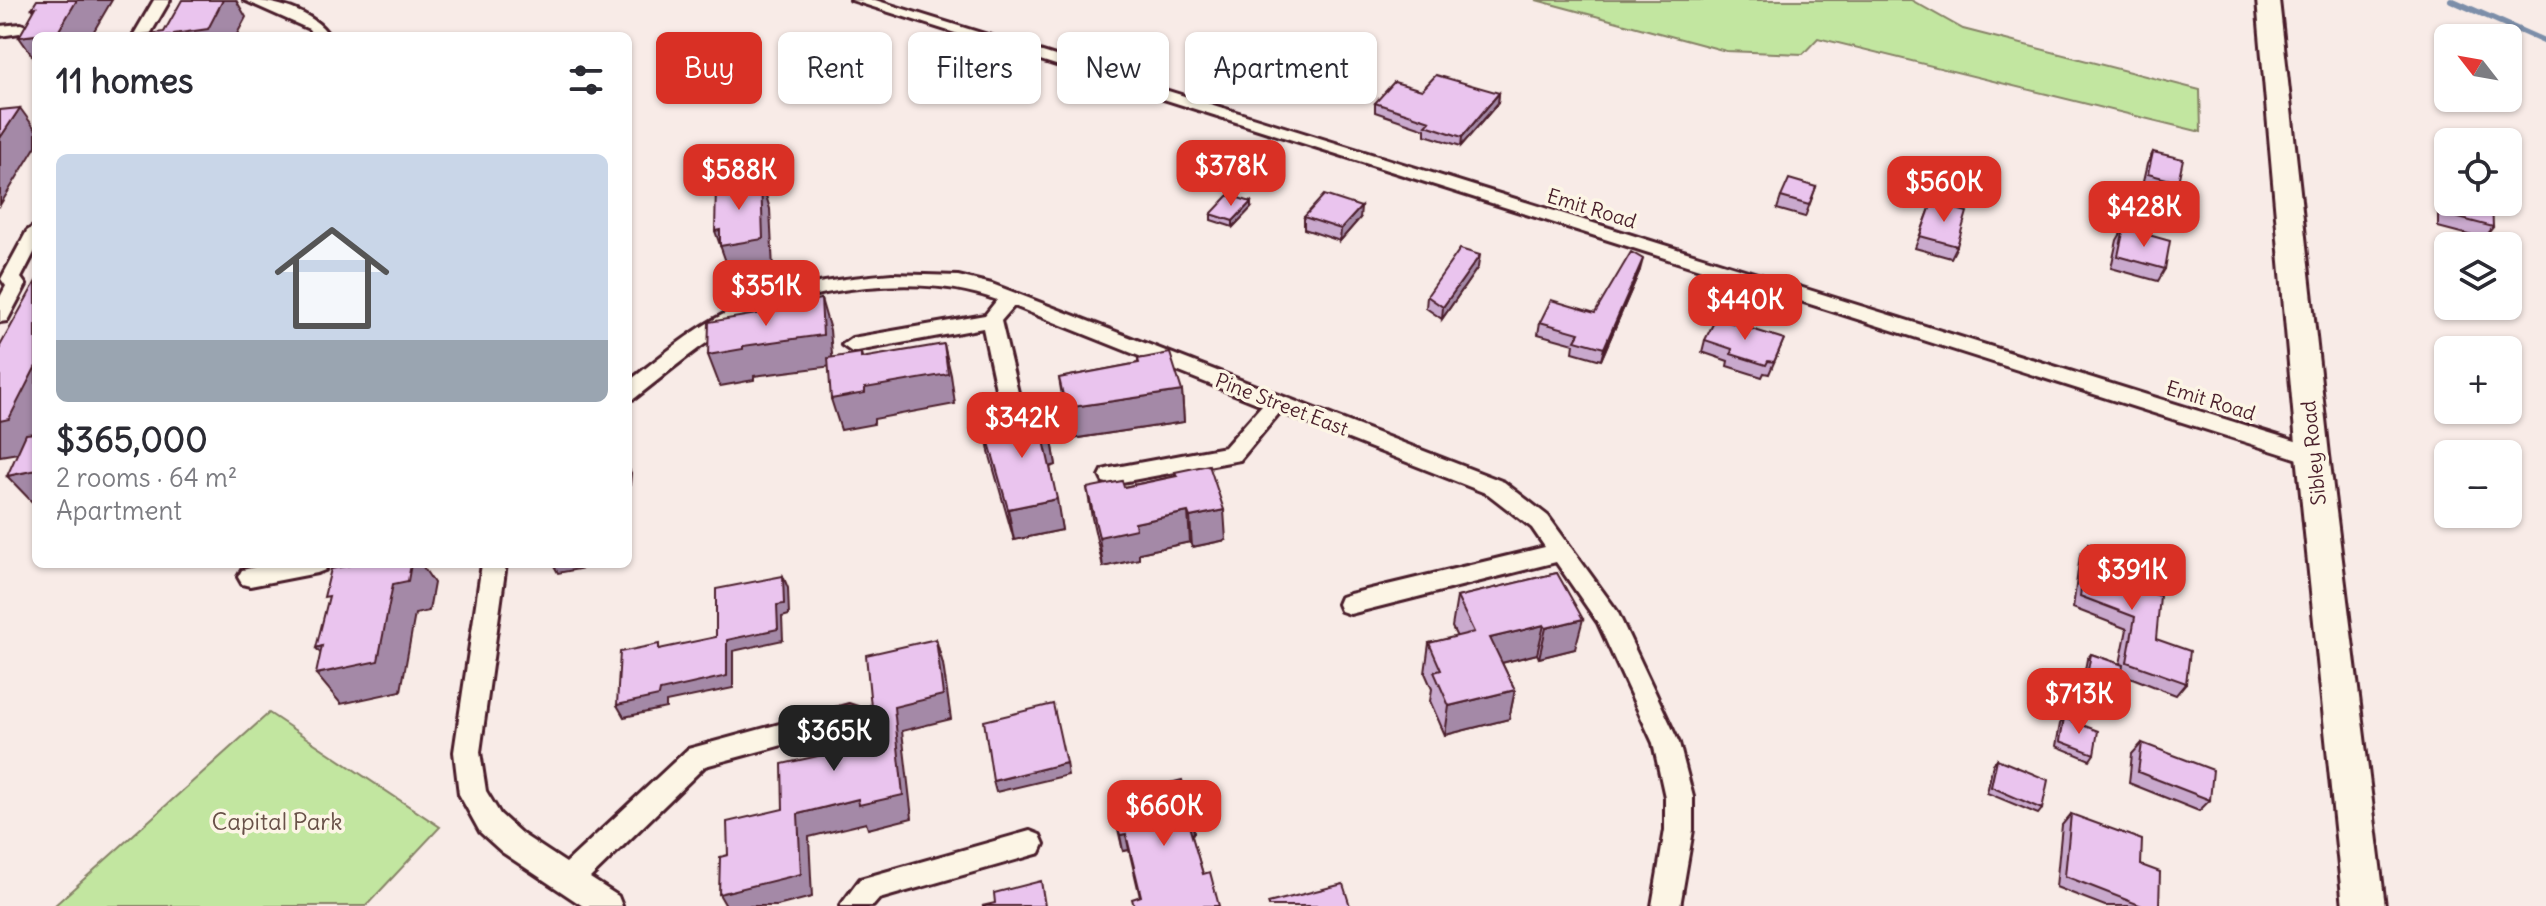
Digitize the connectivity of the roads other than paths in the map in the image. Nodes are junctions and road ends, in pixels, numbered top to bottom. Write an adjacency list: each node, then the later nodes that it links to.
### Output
1 (162, 0): 7 (street)
2 (252, 0): 8 (street)
3 (859, 0): 19 (street, Emit Road)
4 (2268, 0): 19 (main road, Sibley Road)
5 (21, 29): 6 (street)
6 (0, 31)
7 (143, 32)
8 (320, 32)
9 (32, 238): 11 (street)
10 (32, 270): 11 (street)
11 (6, 281): 13 (street)
12 (1010, 298): 14 (street); 16 (street, Pine Street East); 17 (street, Pine Street East)
13 (0, 316)
14 (991, 320): 15 (street); 18 (street)
15 (852, 345)
16 (632, 390)
17 (1276, 402): 20 (street); 21 (street, Pine Street East)
18 (1014, 422)
19 (2313, 455): 32 (main road, Sibley Road)
20 (1111, 476)
21 (1561, 552): 25 (street); 31 (street, Pine Street East)
22 (296, 568): 24 (street)
23 (493, 568): 28 (street)
24 (250, 577)
25 (1350, 604)
26 (849, 716): 28 (street)
27 (1030, 844): 30 (street)
28 (568, 880): 29 (street)
29 (608, 906)
30 (854, 906)
31 (1666, 906)
32 (2364, 906)

